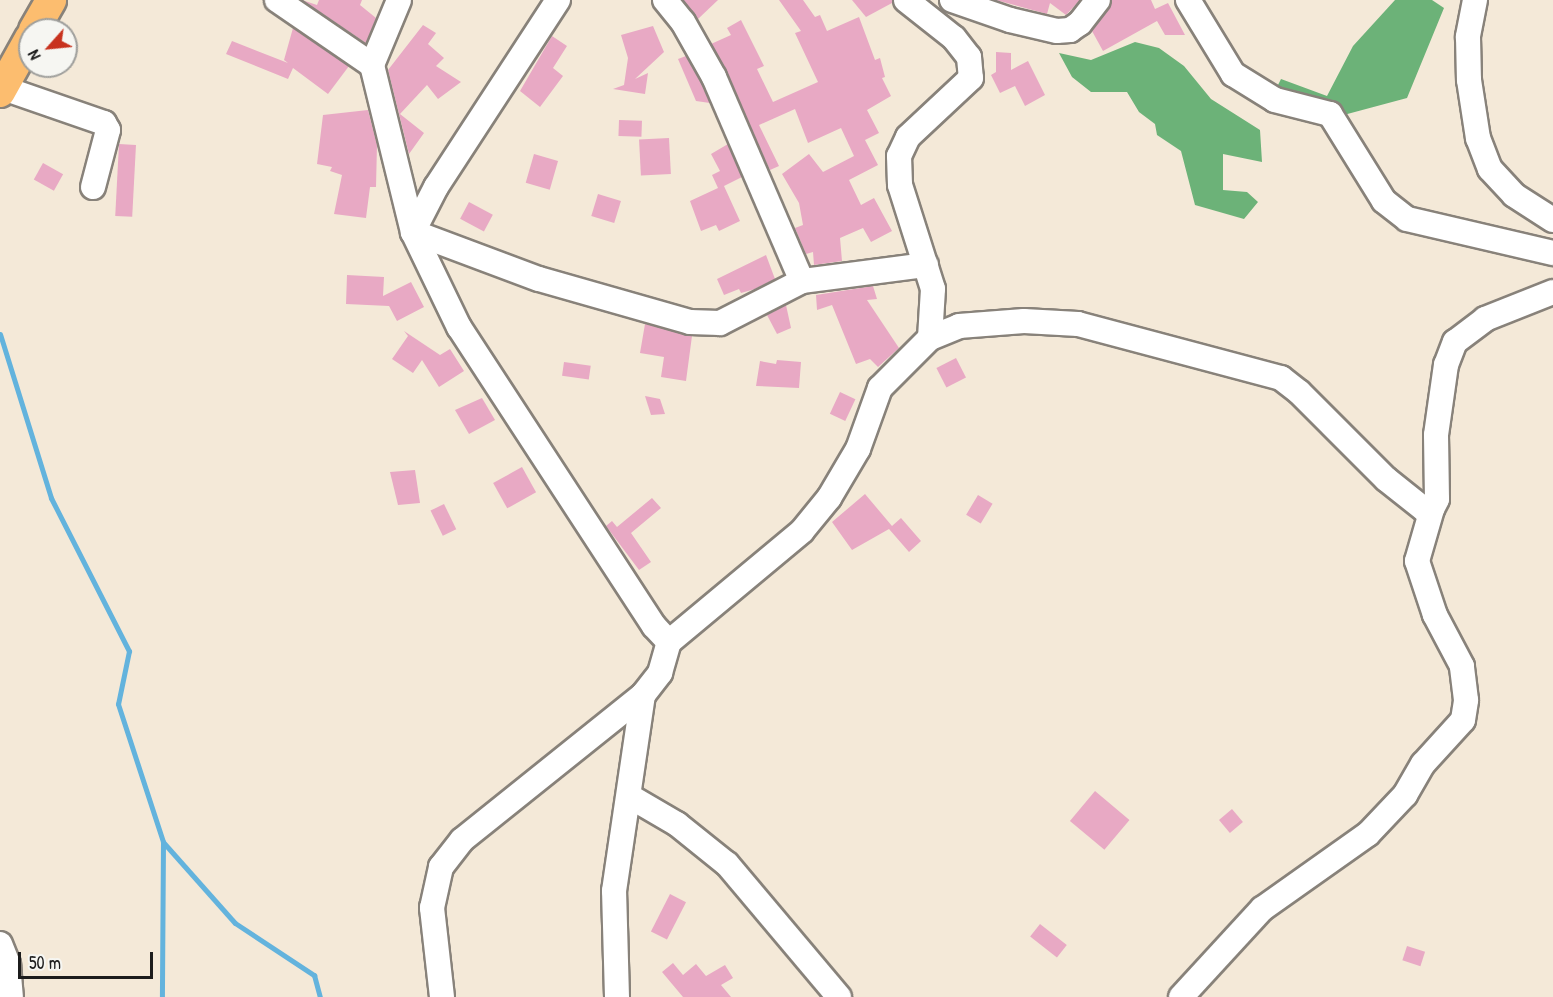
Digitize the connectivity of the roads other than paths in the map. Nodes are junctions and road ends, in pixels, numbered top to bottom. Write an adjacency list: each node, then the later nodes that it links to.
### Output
1 (51, 0): 11 (main road)
2 (277, 0): 13 (street)
3 (399, 0): 13 (street)
4 (558, 0): 17 (street)
5 (665, 0): 20 (street)
6 (906, 0): 19 (street)
7 (952, 0): 8 (street)
8 (1098, 0)
9 (1188, 0): 18 (street)
10 (1474, 0): 16 (street)
11 (41, 18)
12 (18, 60): 14 (main road)
13 (372, 65): 17 (street)
14 (2, 90): 15 (street)
15 (93, 188)
16 (1553, 220)
17 (413, 232): 20 (street); 24 (street)
18 (1553, 253)
19 (926, 265): 20 (street); 22 (street)
20 (802, 281)
21 (1553, 292): 23 (street)
22 (930, 338): 23 (street); 24 (street)
23 (1432, 509): 32 (street)
24 (669, 642): 25 (street)
25 (643, 695): 26 (street); 29 (street)
26 (629, 796): 30 (street); 31 (street)
27 (0, 944): 28 (street)
28 (11, 997)
29 (442, 997)
30 (617, 997)
31 (838, 997)
32 (1181, 997)

